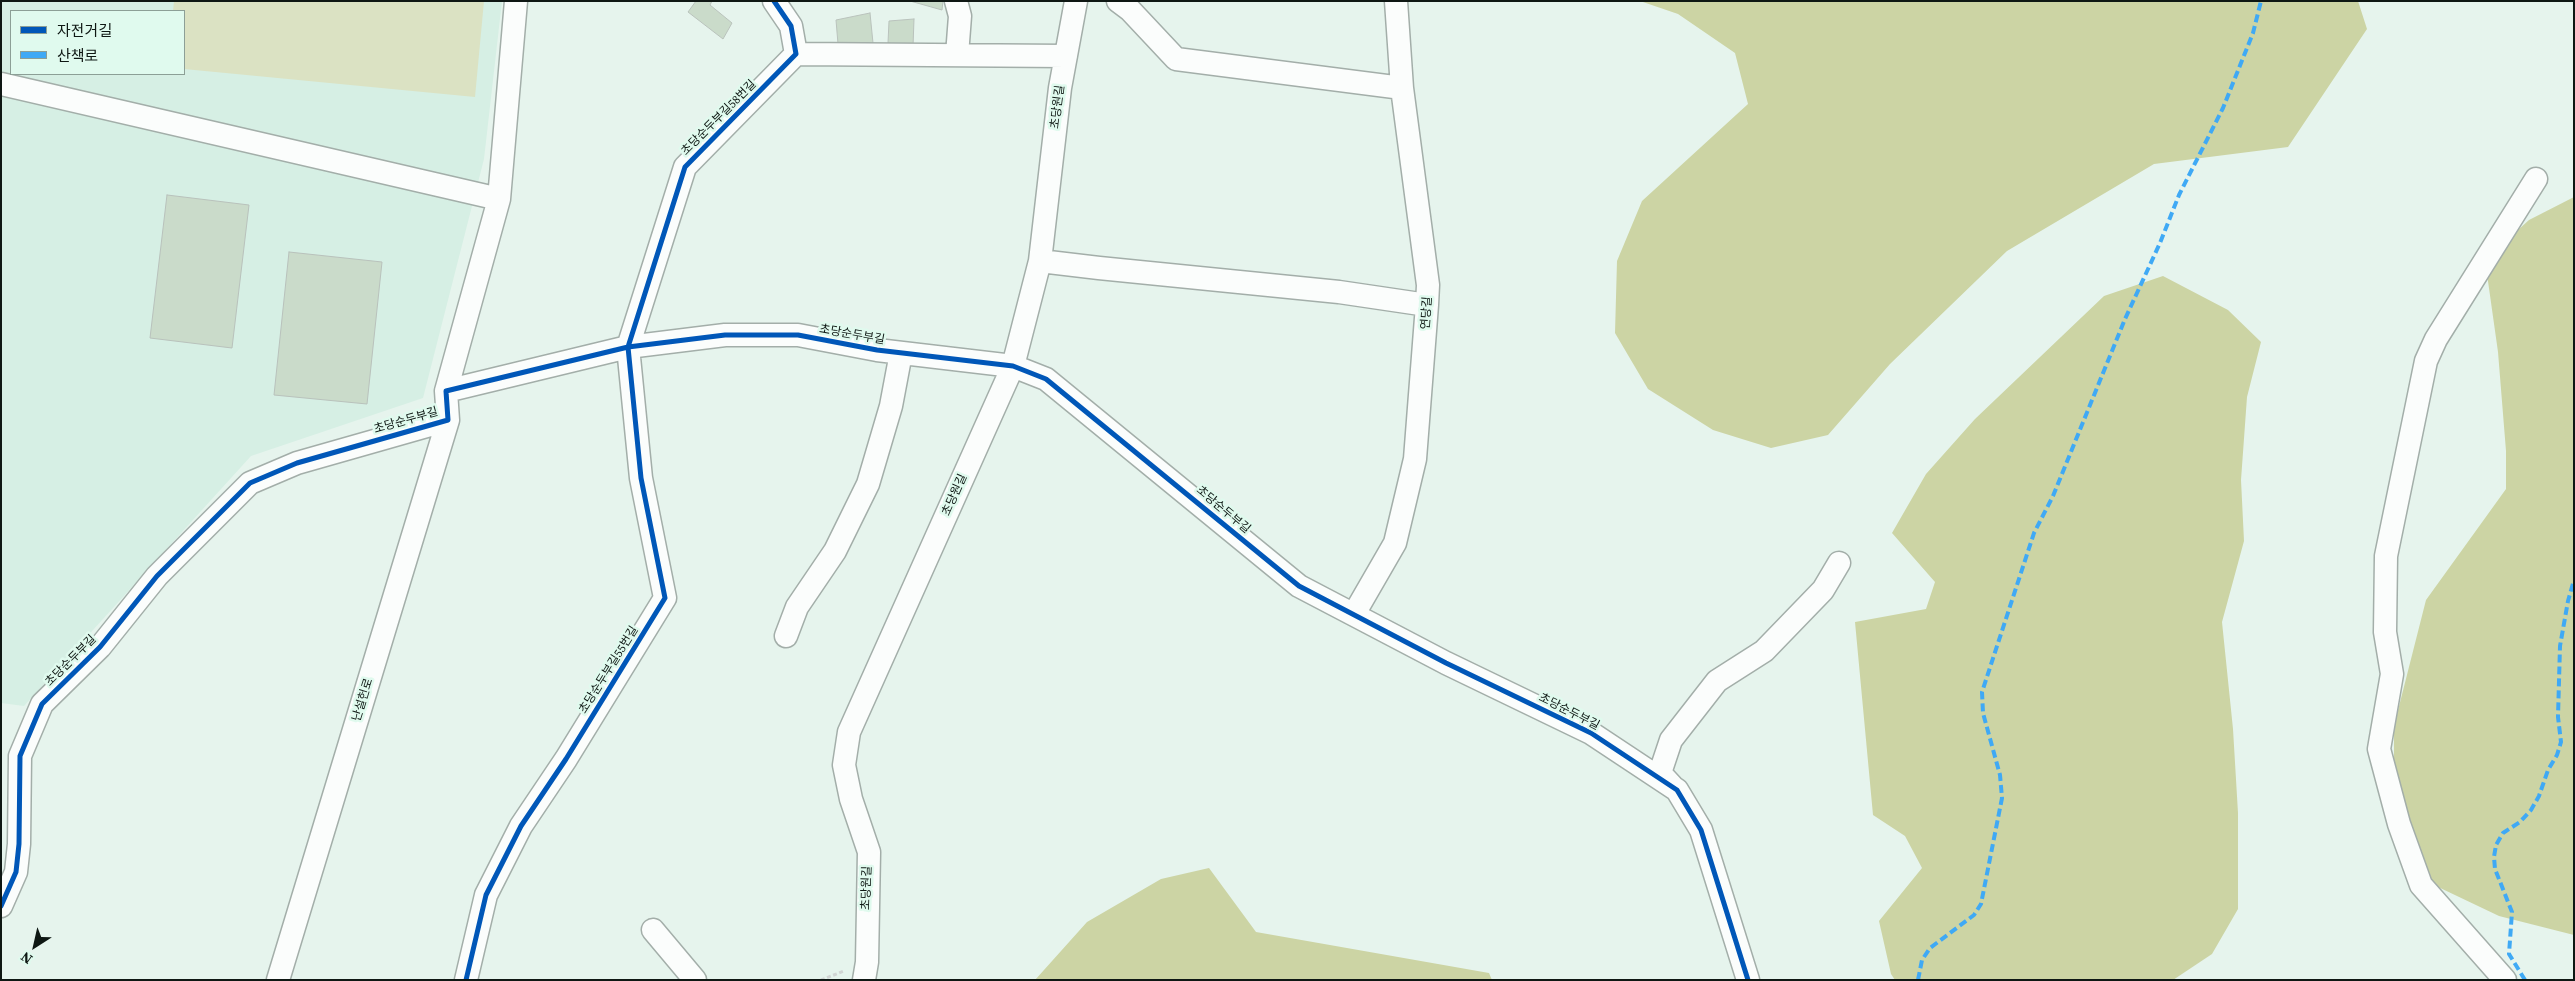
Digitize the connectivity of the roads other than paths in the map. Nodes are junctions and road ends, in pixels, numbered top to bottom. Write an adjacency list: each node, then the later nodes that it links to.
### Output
1 (516, 1): 13 (street)
2 (774, 1): 7 (street)
3 (956, 1): 8 (street)
4 (1076, 1): 9 (street, 초당원길)
5 (1118, 1): 11 (street)
6 (1396, 1): 11 (street, 연당길)
7 (796, 54): 8 (street); 16 (street, 초당순두부길58번길)
8 (957, 55): 9 (street)
9 (1066, 56): 14 (street, 초당원길)
10 (1, 84): 13 (street)
11 (1402, 88): 15 (street, 연당길)
12 (2536, 179): 32 (street)
13 (499, 199): 19 (street)
14 (1040, 260): 15 (street); 18 (street, 초당원길)
15 (1427, 305): 22 (street, 연당길)
16 (628, 347): 17 (street, 초당순두부길); 19 (street, 초당순두부길); 28 (street, 초당순두부길55번길)
17 (902, 353): 18 (street, 초당순두부길); 23 (street)
18 (1013, 366): 22 (street, 초당순두부길); 30 (street, 초당원길)
19 (446, 391): 20 (street, 초당순두부길)
20 (448, 420): 25 (street, 초당순두부길); 27 (street, 난설헌로)
21 (1839, 563): 24 (street)
22 (1354, 614): 24 (street, 초당순두부길)
23 (786, 636)
24 (1677, 790): 31 (street, 초당순두부길)
25 (1, 906)
26 (653, 930): 29 (street)
27 (278, 980)
28 (466, 980)
29 (695, 980)
30 (864, 980)
31 (1748, 980)
32 (2505, 980)

